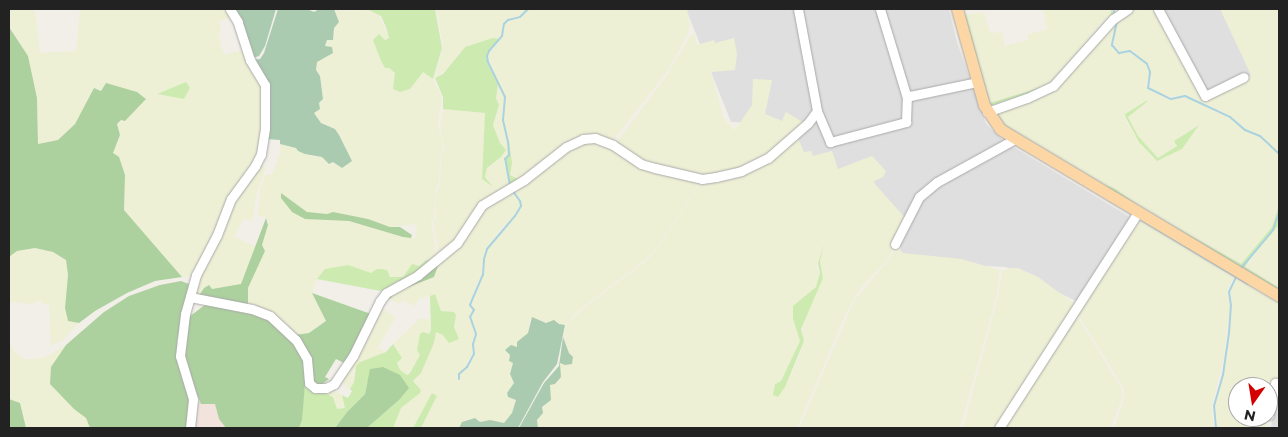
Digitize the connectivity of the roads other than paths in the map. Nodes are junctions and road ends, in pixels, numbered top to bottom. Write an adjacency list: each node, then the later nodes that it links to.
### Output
1 (230, 9): 16 (street)
2 (798, 9): 10 (street)
3 (880, 9): 9 (street)
4 (957, 9): 8 (main road)
5 (1128, 9): 11 (street)
6 (1158, 9): 7 (street)
7 (1244, 76)
8 (977, 82): 9 (street); 11 (main road)
9 (907, 98): 10 (street)
10 (817, 111): 16 (street)
11 (987, 112): 12 (main road)
12 (1015, 139): 13 (main road); 14 (street)
13 (1138, 212): 15 (main road); 18 (street)
14 (896, 244)
15 (1279, 296)
16 (190, 297): 17 (street)
17 (190, 428)
18 (999, 428)

